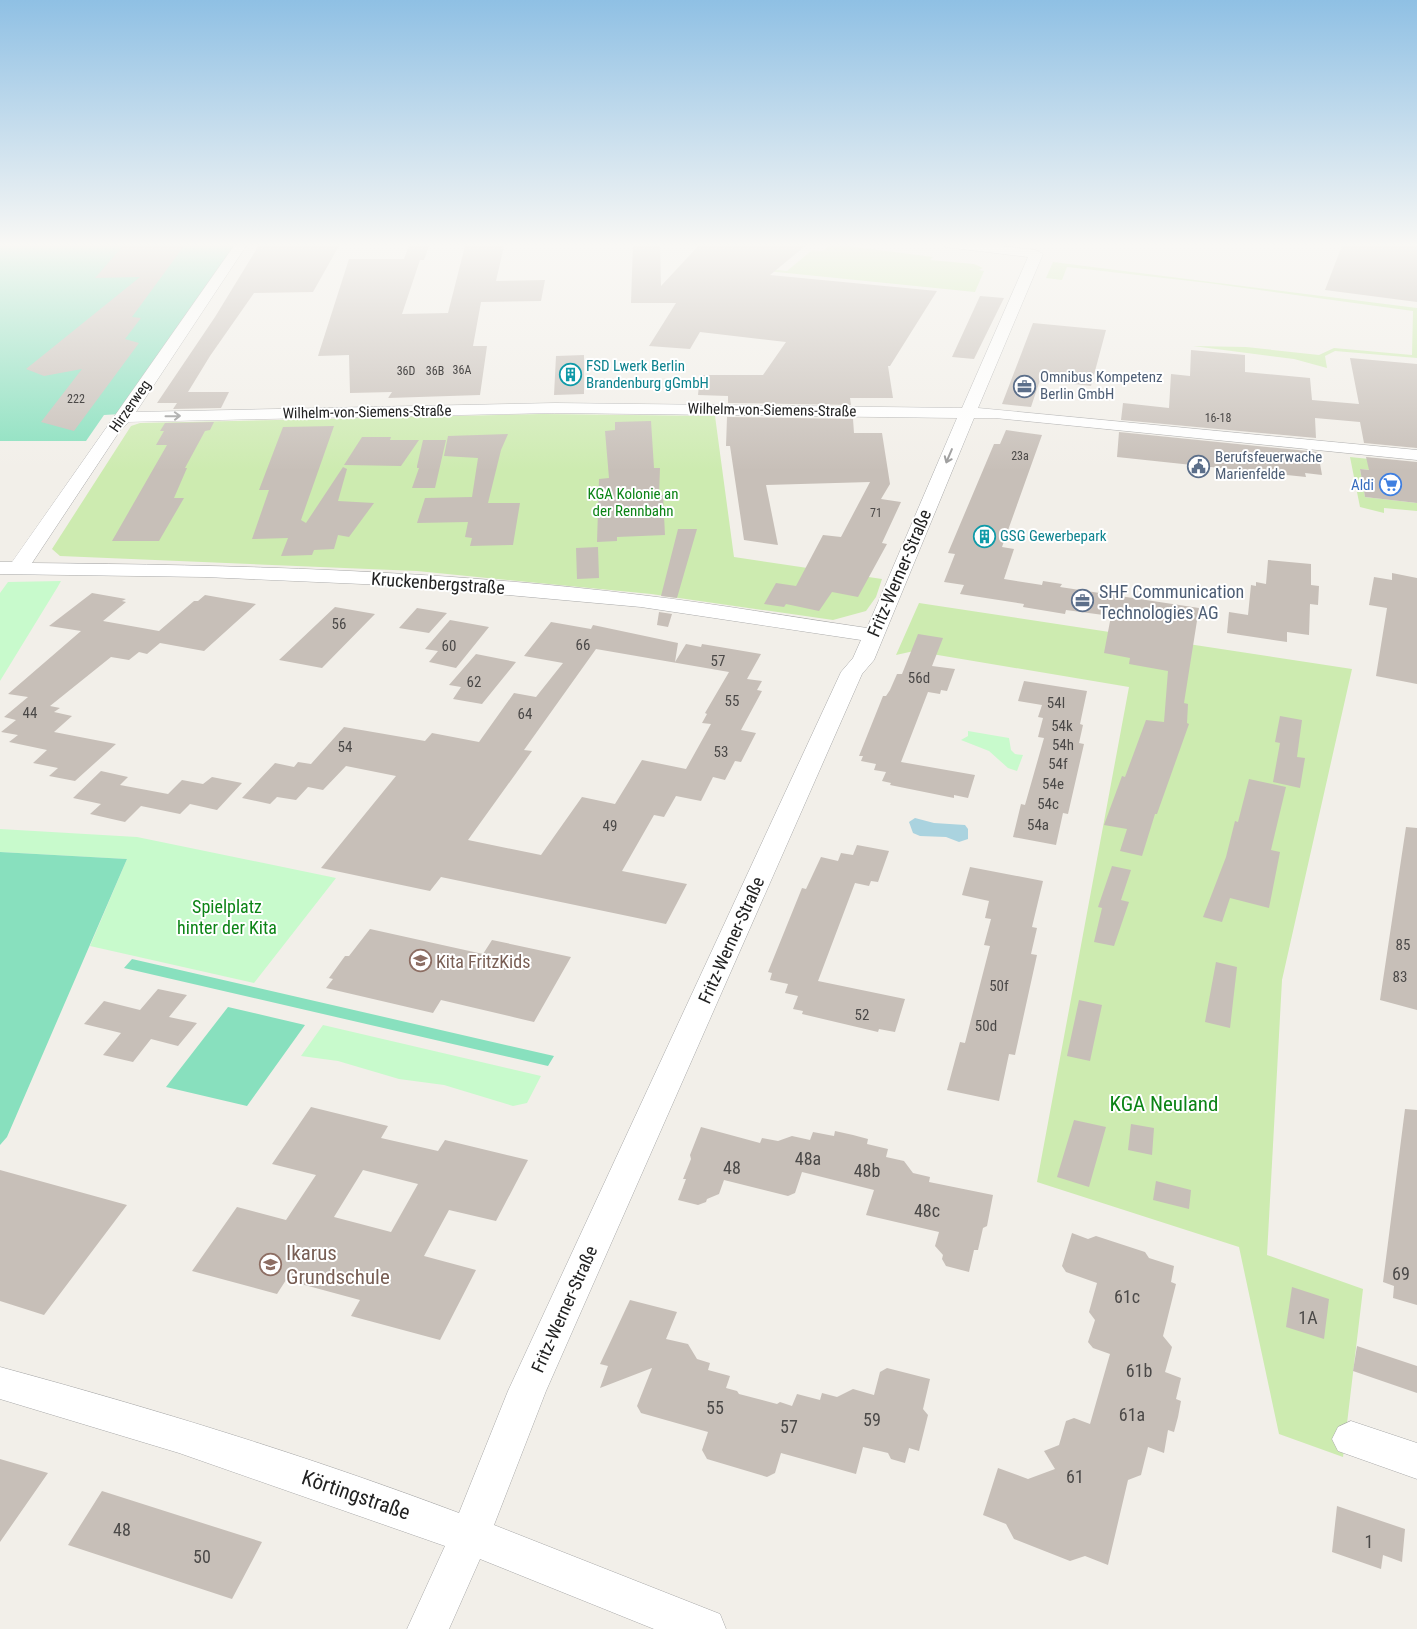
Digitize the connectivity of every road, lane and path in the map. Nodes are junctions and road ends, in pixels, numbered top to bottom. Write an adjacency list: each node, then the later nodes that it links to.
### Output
1 (190, 319): 4 (street, Hirzerweg)
2 (1009, 319): 3 (street, Fritz-Werner-Straße)
3 (970, 412): 4 (street, Wilhelm-von-Siemens-Straße, one-way to 3); 5 (street, Wilhelm-von-Siemens-Straße); 7 (street, Fritz-Werner-Straße, one-way to 7)
4 (124, 417): 6 (street, Hirzerweg)
5 (1417, 454)
6 (9, 568): 7 (street, Kruckenbergstraße)
7 (877, 626): 11 (street, Fritz-Werner-Straße)
8 (0, 1383): 11 (street, Körtingstraße)
9 (1351, 1439): 10 (street)
10 (1417, 1461)
11 (470, 1535): 12 (street, Fritz-Werner-Straße); 13 (street, Körtingstraße)
12 (428, 1629)
13 (705, 1629)

